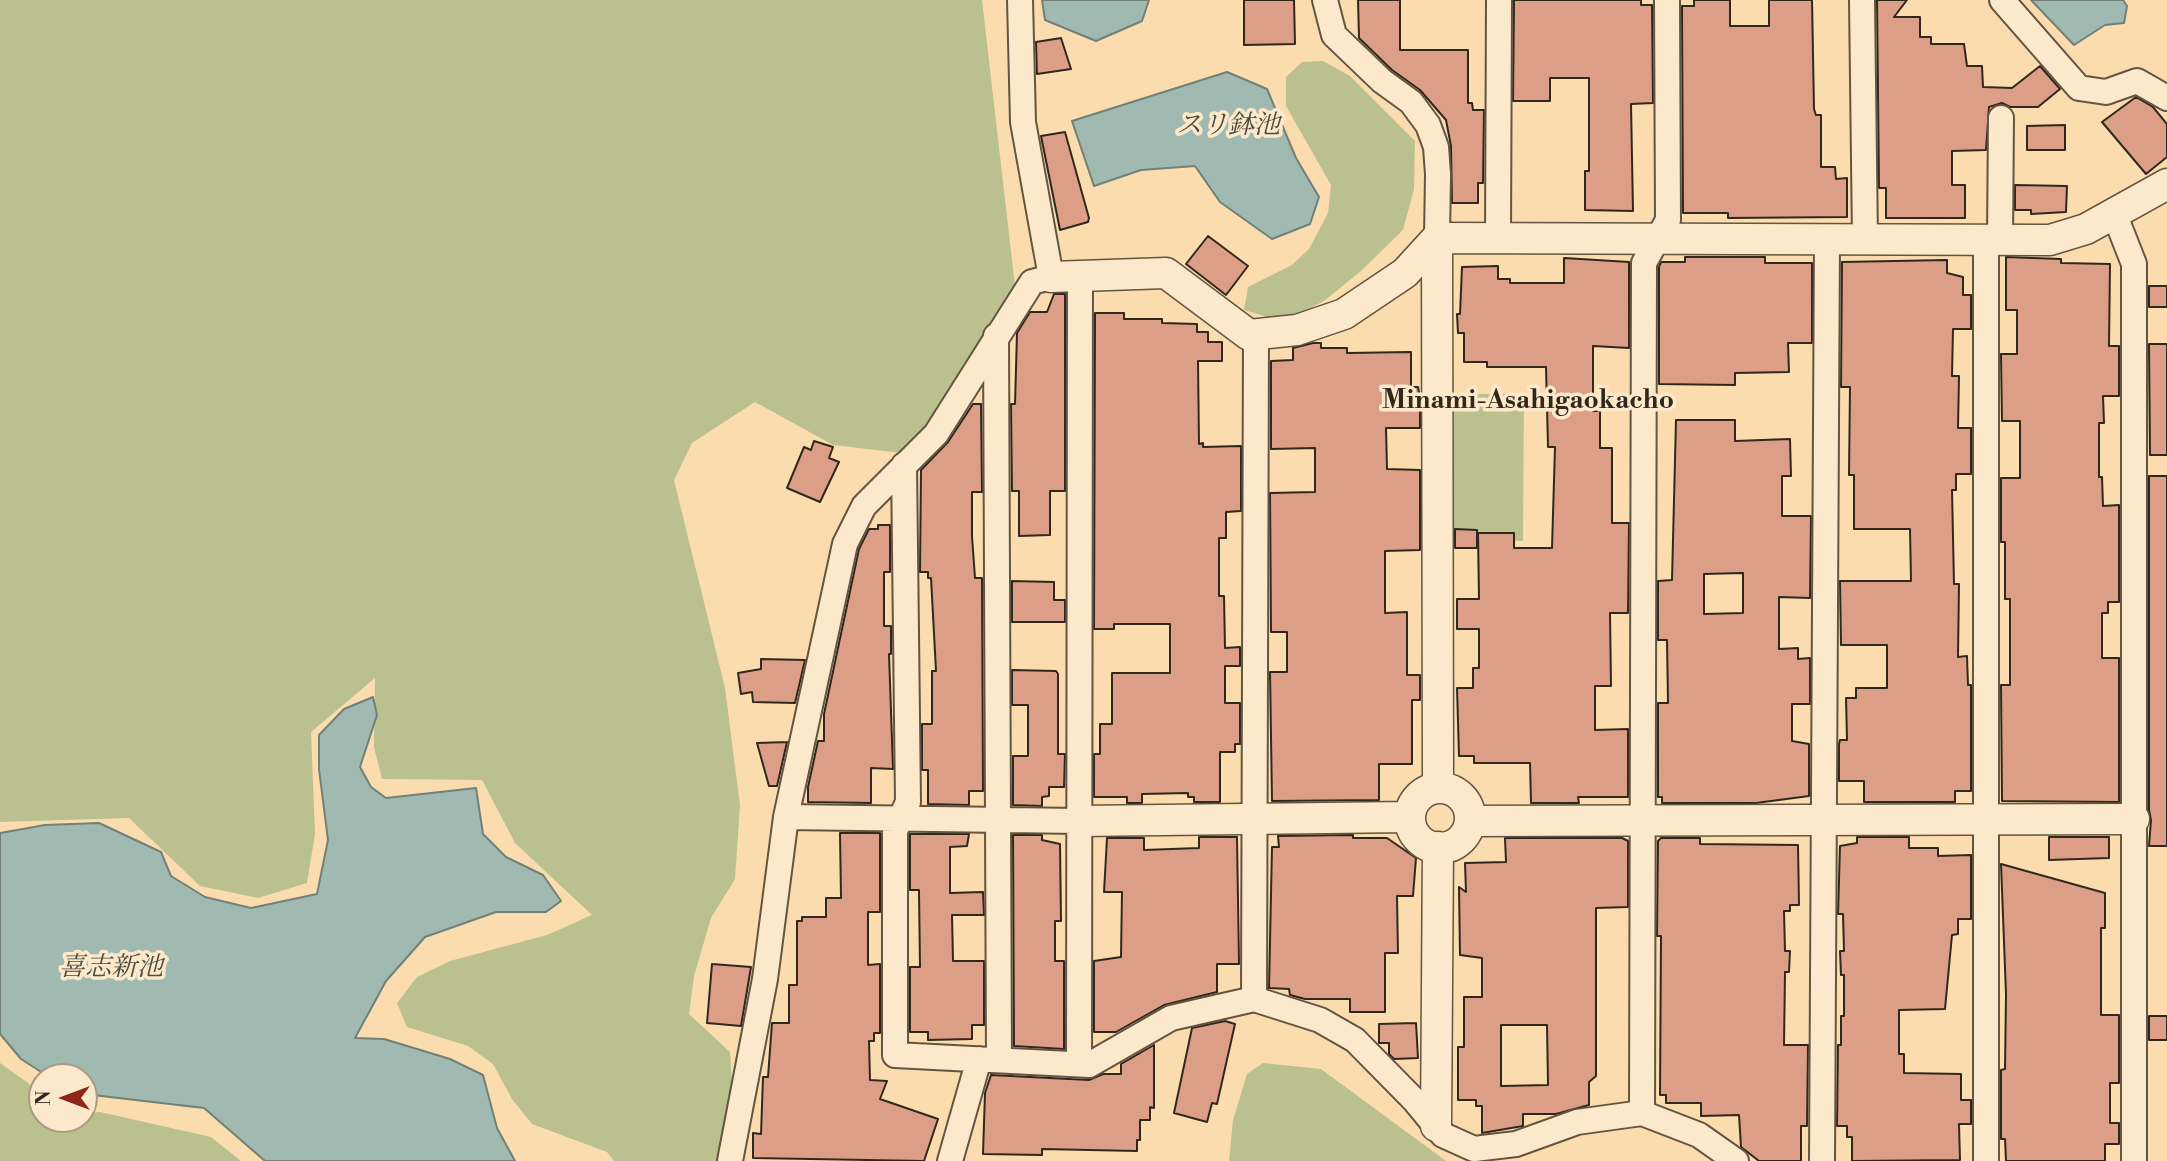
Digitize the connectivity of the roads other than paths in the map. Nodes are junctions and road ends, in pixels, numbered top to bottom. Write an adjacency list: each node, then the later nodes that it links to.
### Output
1 (1020, 0): 17 (street)
2 (1325, 0): 11 (street)
3 (1499, 0): 12 (street)
4 (1667, 0): 13 (street)
5 (1862, 0): 15 (street)
6 (2002, 0): 7 (street)
7 (2167, 98)
8 (2001, 118): 16 (street)
9 (2167, 184): 10 (street)
10 (2114, 213): 16 (street); 26 (street)
11 (1437, 238): 12 (street); 18 (street); 21 (street)
12 (1498, 238): 13 (street)
13 (1657, 239): 14 (street); 28 (street)
14 (1828, 239): 15 (street); 29 (street)
15 (1865, 240): 16 (street)
16 (1993, 240): 30 (street)
17 (1066, 276): 18 (street); 19 (street); 31 (street)
18 (1256, 334): 25 (street)
19 (996, 336): 20 (street); 27 (street)
20 (904, 466): 22 (street); 24 (street)
21 (1438, 787): 23 (street); 32 (street)
22 (786, 817): 24 (street); 39 (street)
23 (1408, 817): 25 (street); 33 (street)
24 (901, 819): 27 (street); 35 (street)
25 (1255, 819): 31 (street); 34 (street)
26 (2134, 819): 30 (street); 44 (street)
27 (999, 820): 31 (street); 35 (street)
28 (1643, 820): 29 (street); 32 (street); 37 (street)
29 (1824, 820): 30 (street); 42 (street)
30 (1986, 820): 43 (street)
31 (1080, 821): 36 (street)
32 (1471, 821): 33 (street)
33 (1438, 847): 38 (street)
34 (1254, 999): 36 (street); 38 (street)
35 (989, 1060): 36 (street); 40 (street)
36 (1079, 1064)
37 (1642, 1113): 38 (street); 41 (street)
38 (1436, 1126)
39 (730, 1161)
40 (950, 1161)
41 (1736, 1161)
42 (1822, 1161)
43 (1986, 1161)
44 (2134, 1161)

